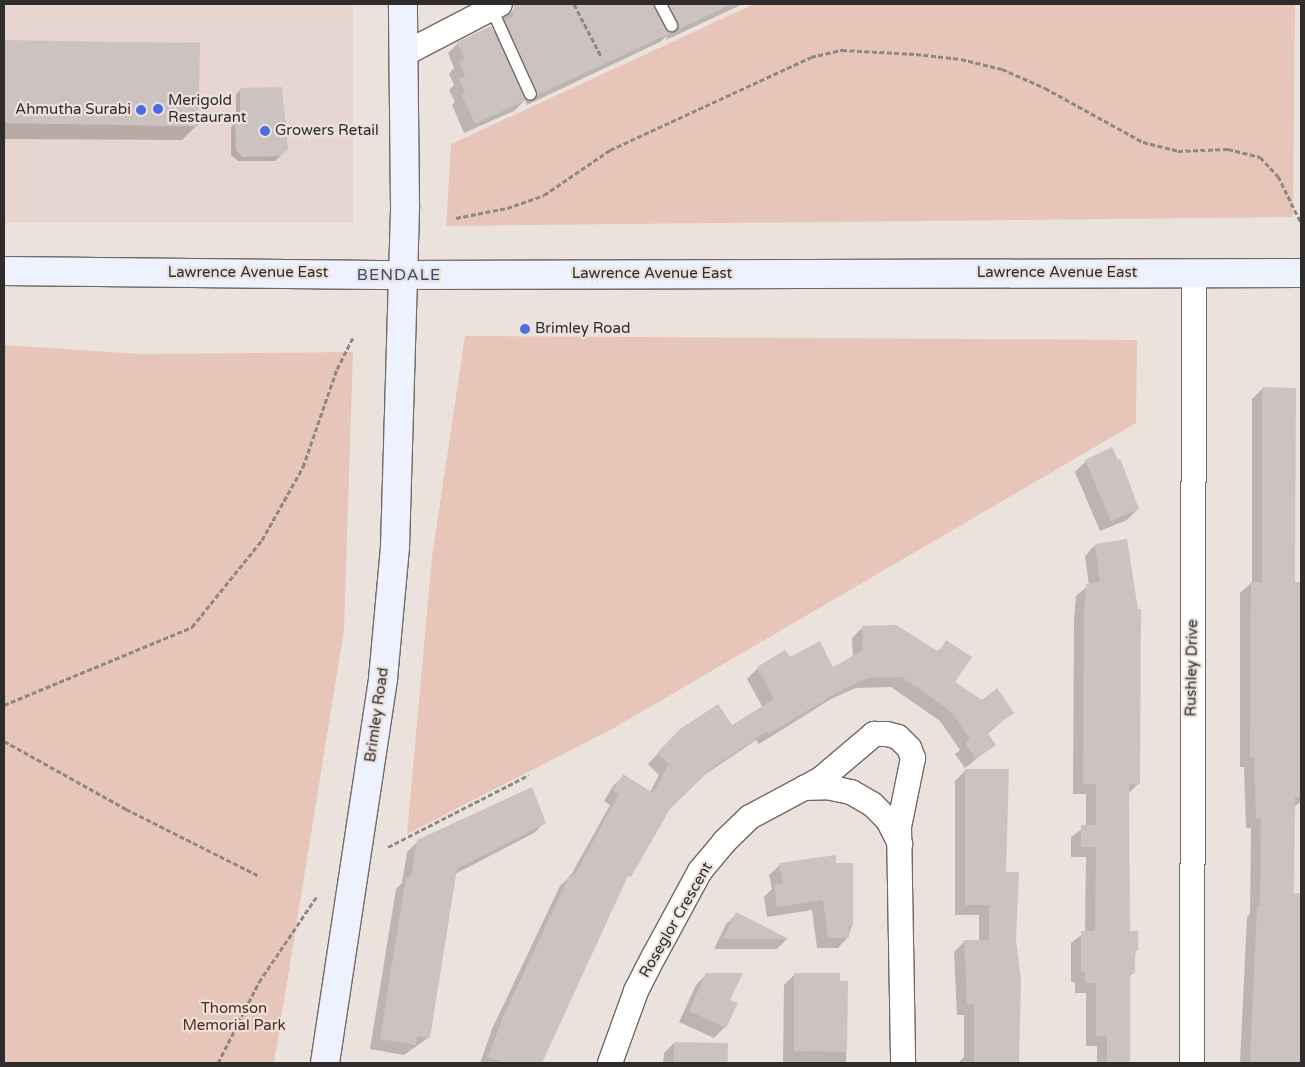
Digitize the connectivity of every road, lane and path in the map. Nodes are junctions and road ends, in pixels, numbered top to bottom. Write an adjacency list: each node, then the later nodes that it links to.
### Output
1 (403, 4): 6 (main road, Brimley Road)
2 (574, 4): 7 (path)
3 (660, 4): 5 (lane)
4 (496, 6): 6 (street); 8 (lane)
5 (671, 25)
6 (404, 54): 14 (main road, Brimley Road)
7 (600, 56)
8 (530, 94)
9 (456, 218): 10 (path)
10 (1301, 223)
11 (4, 271): 14 (main road, Lawrence Avenue East)
12 (1194, 273): 13 (main road, Lawrence Avenue East); 14 (main road, Lawrence Avenue East); 28 (street, Rushley Drive)
13 (1301, 273)
14 (404, 275): 25 (main road, Brimley Road)
15 (353, 337): 16 (path)
16 (4, 705)
17 (4, 741): 22 (path)
18 (529, 775): 21 (path)
19 (804, 788): 20 (street, Roseglor Crescent); 20 (street, Roseglor Crescent); 26 (street, Roseglor Crescent)
20 (900, 845): 27 (street, Roseglor Crescent)
21 (388, 847)
22 (257, 875)
23 (317, 896): 24 (path)
24 (218, 1063)
25 (325, 1063)
26 (610, 1063)
27 (903, 1063)
28 (1192, 1063)

